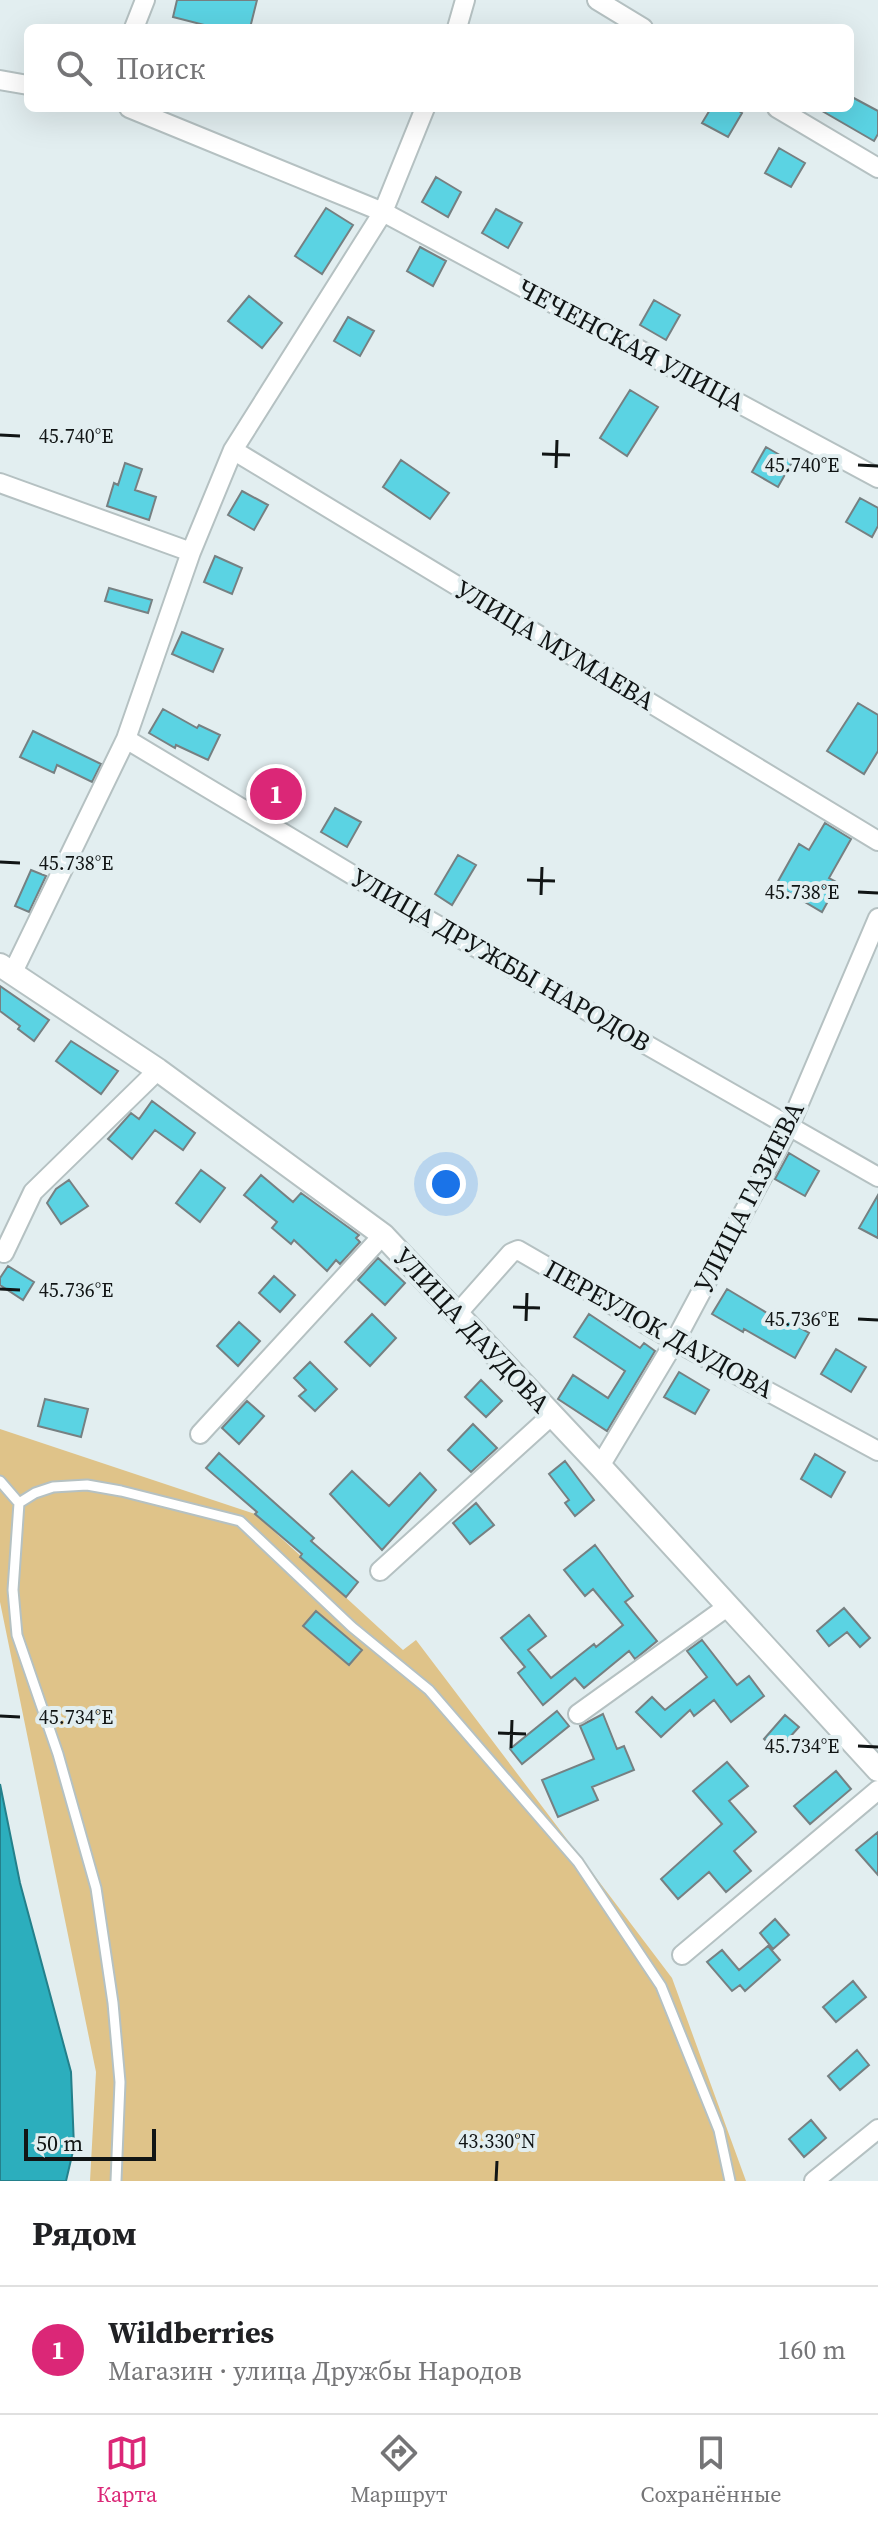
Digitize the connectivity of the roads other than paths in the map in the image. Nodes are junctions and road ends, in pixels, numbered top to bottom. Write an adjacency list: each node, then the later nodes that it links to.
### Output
1 (145, 0): 4 (street)
2 (465, 0): 5 (street)
3 (597, 0): 6 (street)
4 (136, 24)
5 (458, 24)
6 (636, 24)
7 (0, 80): 8 (street)
8 (24, 84)
9 (139, 112): 13 (street, ЧЕЧЕНСКАЯ УЛИЦА)
10 (423, 112): 13 (street)
11 (784, 112): 12 (street)
12 (878, 168)
13 (383, 212): 14 (street); 15 (street, ЧЕЧЕНСКАЯ УЛИЦА)
14 (233, 450): 17 (street); 19 (street, УЛИЦА МУМАЕВА)
15 (878, 478)
16 (0, 483): 17 (street)
17 (191, 552): 18 (street)
18 (126, 739): 21 (street); 23 (street, УЛИЦА ДРУЖБЫ НАРОДОВ)
19 (878, 841)
20 (878, 918): 23 (street, УЛИЦА ГАЗИЕВА)
21 (6, 970): 22 (street, УЛИЦА ДАУДОВА)
22 (158, 1070): 25 (street, УЛИЦА ДАУДОВА); 26 (street)
23 (789, 1127): 24 (street, УЛИЦА ДРУЖБЫ НАРОДОВ); 28 (street, УЛИЦА ГАЗИЕВА)
24 (878, 1177)
25 (383, 1235): 27 (street, УЛИЦА ДАУДОВА); 30 (street)
26 (4, 1253)
27 (457, 1314): 28 (street, ПЕРЕУЛОК ДАУДОВА); 29 (street, УЛИЦА ДАУДОВА)
28 (675, 1341): 31 (street, ПЕРЕУЛОК ДАУДОВА); 32 (street, УЛИЦА ГАЗИЕВА)
29 (552, 1415): 32 (street, УЛИЦА ДАУДОВА); 35 (street)
30 (200, 1434)
31 (878, 1451)
32 (600, 1466): 36 (street, УЛИЦА ДАУДОВА)
33 (0, 1481): 34 (lane)
34 (19, 1503): 42 (lane); 43 (lane)
35 (380, 1571)
36 (727, 1607): 37 (street); 38 (street, УЛИЦА ДАУДОВА)
37 (578, 1714)
38 (878, 1770)
39 (878, 1790): 40 (street)
40 (682, 1955)
41 (878, 2129): 44 (street)
42 (116, 2181)
43 (730, 2181)
44 (814, 2181)

